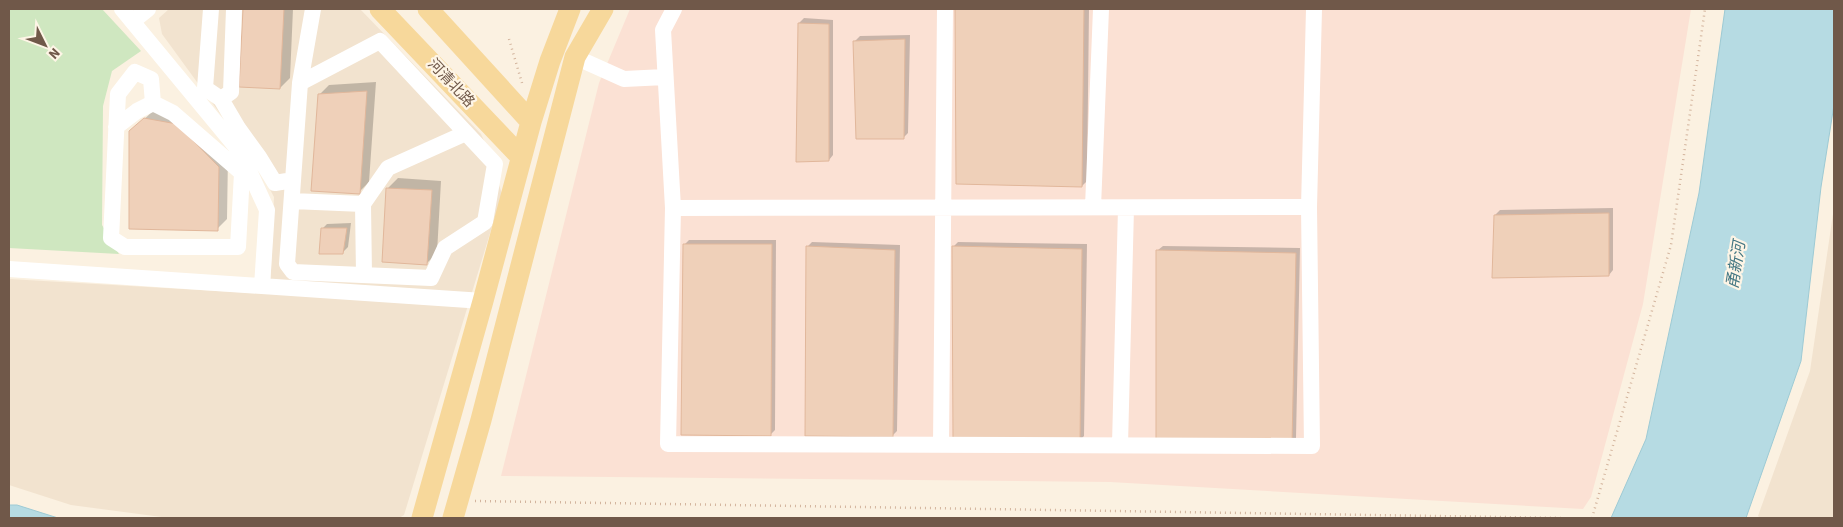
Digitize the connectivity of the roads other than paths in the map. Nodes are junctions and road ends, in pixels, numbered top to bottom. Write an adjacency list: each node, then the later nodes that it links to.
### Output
1 (122, 9): 14 (street)
2 (148, 9): 14 (street)
3 (211, 9): 15 (street)
4 (233, 9): 16 (street)
5 (313, 9): 23 (street)
6 (380, 9): 29 (main road, 河清北路)
7 (428, 9): 26 (main road)
8 (570, 9): 26 (main road)
9 (603, 9): 19 (main road)
10 (674, 9): 22 (street)
11 (945, 9): 37 (street)
12 (1101, 9): 38 (street)
13 (1314, 9): 35 (street)
14 (133, 22): 30 (street)
15 (209, 29): 16 (street); 17 (street)
16 (233, 32): 18 (street)
17 (207, 52): 18 (street); 20 (street)
18 (232, 56): 21 (street)
19 (575, 57): 22 (street); 46 (main road)
20 (206, 74): 21 (street); 24 (street)
21 (231, 76): 24 (street)
22 (665, 76): 36 (street)
23 (300, 83): 28 (street); 31 (street)
24 (221, 99): 32 (street)
25 (153, 103): 27 (street); 27 (street); 30 (street)
26 (531, 122): 29 (main road)
27 (116, 127): 30 (street)
28 (466, 132): 34 (street); 41 (street)
29 (521, 157): 43 (main road)
30 (247, 175): 32 (street); 42 (street)
31 (293, 180): 32 (street); 33 (street)
32 (275, 183)
33 (292, 201): 34 (street); 41 (street)
34 (363, 204): 41 (street)
35 (1309, 207): 39 (street); 45 (street)
36 (673, 208): 37 (street); 44 (street)
37 (943, 208): 38 (street); 44 (street)
38 (1092, 208): 39 (street)
39 (1126, 208): 45 (street)
40 (9, 269): 42 (street)
41 (364, 275)
42 (262, 286): 43 (street)
43 (483, 301): 47 (main road)
44 (941, 445): 45 (street)
45 (1120, 445)
46 (455, 509)
47 (422, 518)

